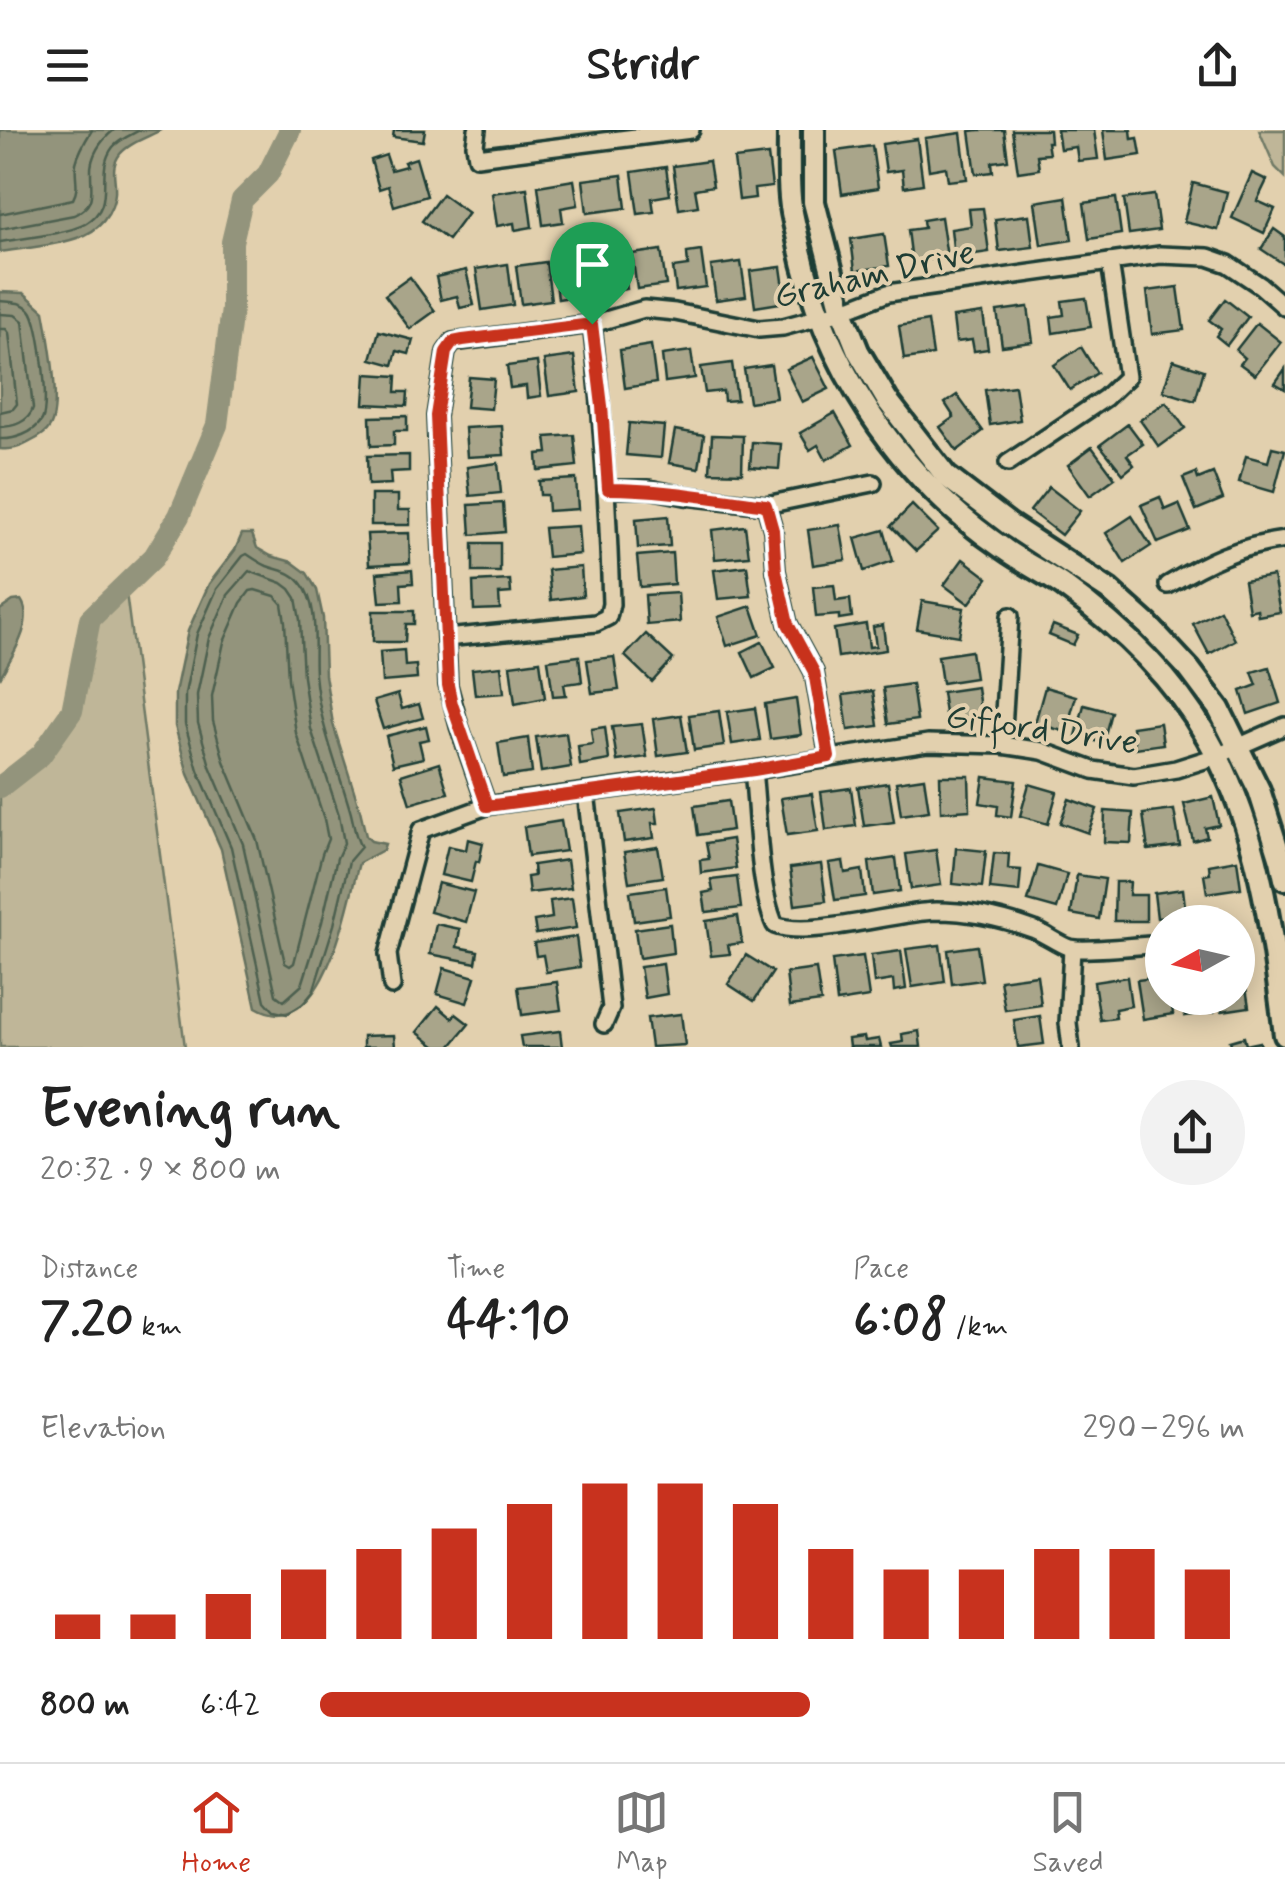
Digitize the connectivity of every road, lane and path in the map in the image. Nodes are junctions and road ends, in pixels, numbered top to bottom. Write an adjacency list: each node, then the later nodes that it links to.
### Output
1 (477, 130): 2 (street)
2 (691, 130)
3 (789, 130): 8 (street)
4 (814, 130): 7 (street)
5 (1110, 262): 6 (street, Graham Drive); 7 (street, Graham Drive); 10 (street)
6 (1285, 308)
7 (842, 311): 8 (street, Graham Drive); 20 (street)
8 (819, 317): 9 (street, Graham Drive); 21 (street)
9 (592, 324): 12 (street); 17 (street, Graham Drive)
10 (1008, 464)
11 (873, 483): 13 (street)
12 (608, 489): 13 (street); 17 (street)
13 (766, 505): 22 (street)
14 (1285, 540): 15 (street)
15 (1168, 585)
16 (1010, 616): 19 (street)
17 (446, 638): 25 (street)
18 (1285, 726): 20 (street, Gifford Drive)
19 (1002, 746): 21 (street, Gifford Drive); 22 (street, Gifford Drive)
20 (1238, 748): 21 (street, Gifford Drive); 26 (street)
21 (1216, 756): 31 (street)
22 (829, 757): 23 (street, Gifford Drive)
23 (754, 770): 24 (street, Gifford Drive); 28 (street)
24 (586, 792): 25 (street, Gifford Drive); 30 (street)
25 (487, 806): 29 (street, Gifford Drive)
26 (1285, 879)
27 (1145, 945): 28 (street)
28 (1072, 949): 32 (street)
29 (392, 986)
30 (604, 1024)
31 (1285, 1035)
32 (1070, 1047)

